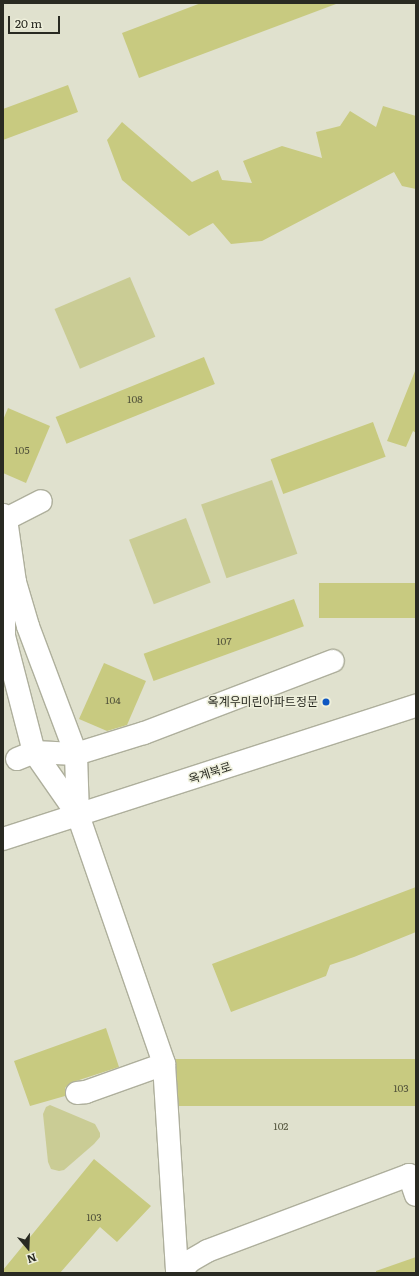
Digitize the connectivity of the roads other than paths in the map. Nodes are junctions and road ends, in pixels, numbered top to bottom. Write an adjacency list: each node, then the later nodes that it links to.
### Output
1 (41, 501): 2 (street)
2 (4, 517): 3 (street)
3 (15, 582): 4 (street); 7 (street)
4 (4, 613): 8 (street)
5 (334, 661): 7 (street)
6 (416, 706): 9 (street, 옥계북로)
7 (76, 754): 8 (street); 9 (street)
8 (26, 756): 9 (street)
9 (78, 815): 10 (street, 옥계북로); 11 (street)
10 (3, 840)
11 (164, 1064): 12 (street); 14 (street)
12 (77, 1093)
13 (416, 1195): 15 (street)
14 (177, 1273)
15 (180, 1273)

